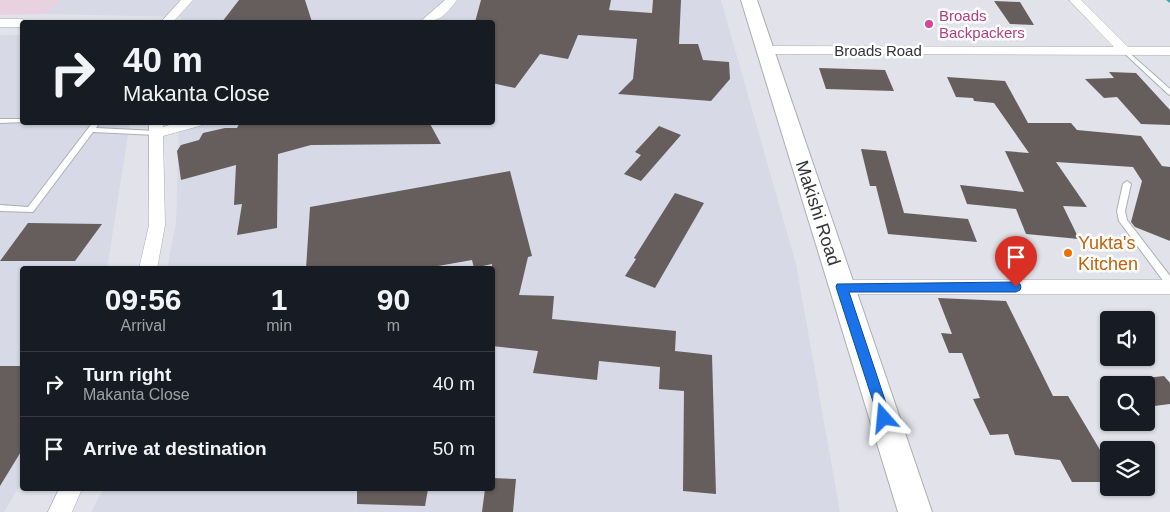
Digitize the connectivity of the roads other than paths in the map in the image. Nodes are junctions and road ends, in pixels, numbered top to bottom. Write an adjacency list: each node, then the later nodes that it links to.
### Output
1 (187, 0): 5 (street)
2 (451, 0): 6 (street)
3 (749, 0): 9 (main road, Makishi Road)
4 (1075, 0): 10 (street)
5 (169, 20)
6 (429, 20)
7 (0, 23): 8 (street)
8 (20, 23)
9 (765, 50): 10 (street, Broads Road); 23 (main road, Makishi Road)
10 (1125, 51): 11 (street, Broads Road); 12 (lane)
11 (1170, 51)
12 (1170, 93)
13 (0, 120): 14 (lane)
14 (20, 120)
15 (94, 125): 18 (lane)
16 (177, 125): 17 (street)
17 (156, 128): 18 (lane); 21 (street)
18 (90, 130): 20 (lane)
19 (1127, 184): 22 (lane)
20 (0, 208)
21 (149, 266)
22 (1170, 285): 23 (street)
23 (842, 287): 26 (main road, Makishi Road)
24 (70, 491): 25 (street)
25 (60, 512)
26 (915, 512)

